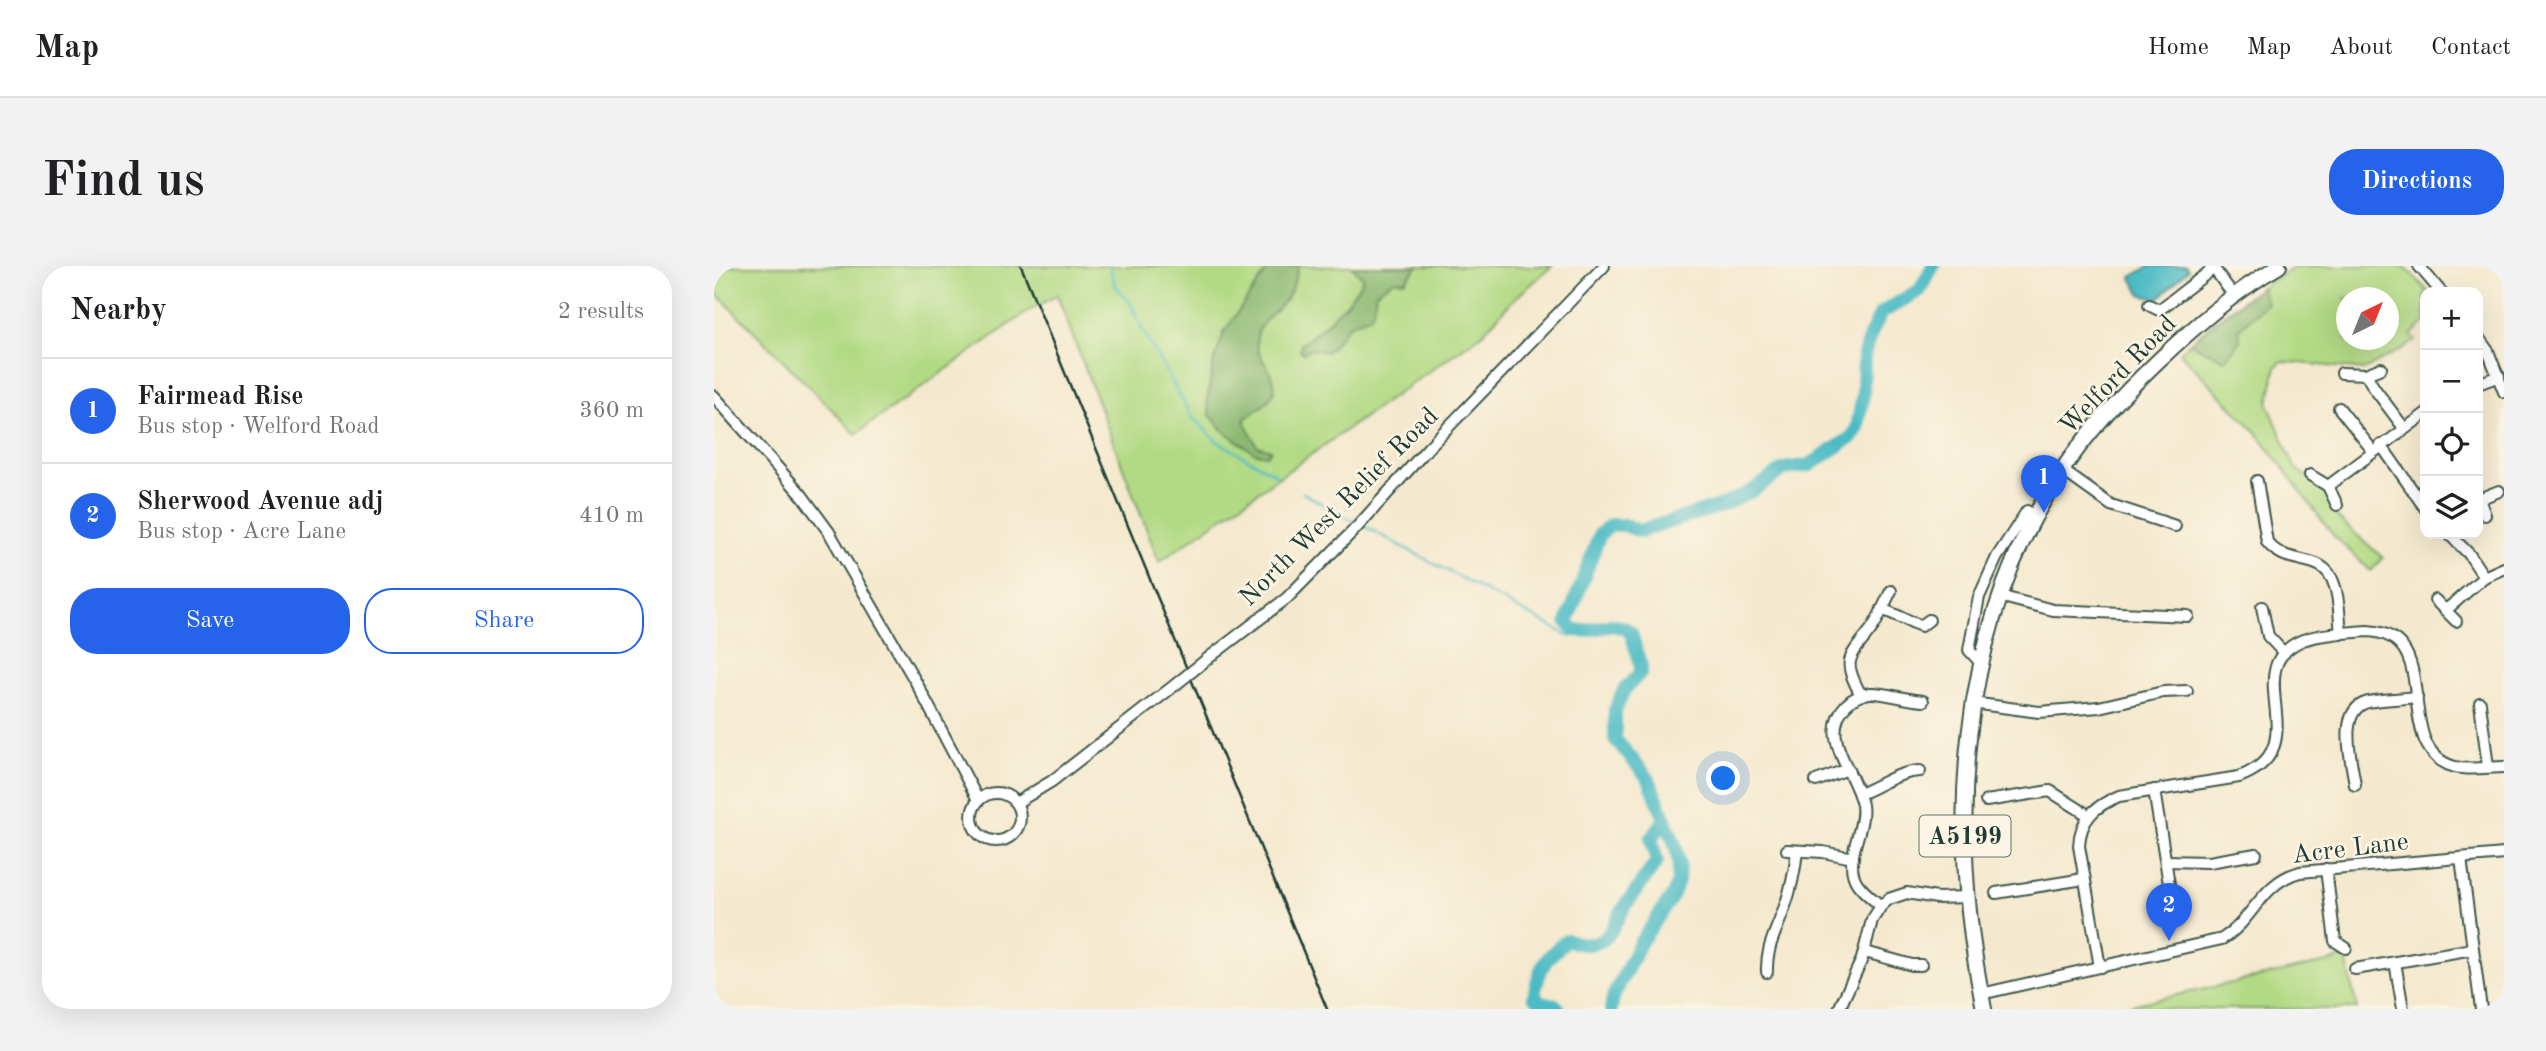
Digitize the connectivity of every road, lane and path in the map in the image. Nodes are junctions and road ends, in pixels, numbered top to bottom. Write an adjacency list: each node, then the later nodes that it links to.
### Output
1 (1604, 266): 65 (street, North West Relief Road, bridge)
2 (2279, 266): 6 (main road, Welford Road / A5199)
3 (2419, 266): 5 (street)
4 (2213, 267): 6 (street); 7 (street)
5 (2437, 287)
6 (2234, 296): 20 (main road, Welford Road / A5199)
7 (2149, 305)
8 (2483, 344): 12 (street)
9 (2381, 368): 11 (street)
10 (2342, 373): 11 (street)
11 (2367, 374): 18 (street)
12 (2499, 376): 13 (street); 14 (street)
13 (2483, 382)
14 (2504, 392)
15 (714, 396): 63 (street)
16 (2339, 408): 19 (street)
17 (2420, 417): 18 (street)
18 (2404, 428): 19 (street)
19 (2377, 448): 23 (street); 26 (street)
20 (2062, 470): 31 (street); 34 (main road, Welford Road / A5199)
21 (2310, 475): 23 (street)
22 (2257, 481): 46 (street)
23 (2328, 486): 27 (street)
24 (2499, 491): 25 (street)
25 (2483, 497)
26 (2420, 502)
27 (2337, 505)
28 (2483, 509): 30 (street)
29 (2027, 511): 33 (street, Welford Road)
30 (2485, 514)
31 (2175, 526)
32 (2454, 539): 36 (street)
33 (1997, 557): 34 (street); 48 (street, Welford Road)
34 (2012, 562): 38 (main road, Welford Road / A5199)
35 (2504, 568): 36 (street)
36 (2484, 577): 42 (street)
37 (1891, 591): 41 (street)
38 (1998, 596): 43 (street); 48 (main road, Welford Road / A5199)
39 (2435, 600): 42 (street)
40 (2262, 607): 47 (street)
41 (1882, 609): 44 (street); 50 (street)
42 (2446, 610): 45 (street)
43 (2189, 616)
44 (1929, 620)
45 (2456, 621)
46 (2342, 634): 47 (street); 51 (street)
47 (2284, 653): 61 (street)
48 (1980, 662): 53 (main road, Welford Road / A5199)
49 (2187, 691): 53 (street)
50 (1861, 695): 52 (street); 57 (street)
51 (2417, 697): 55 (street); 60 (street)
52 (1923, 701)
53 (1972, 703): 76 (main road, Welford Road / A5199)
54 (2480, 703): 55 (street)
55 (2488, 767): 56 (street)
56 (2504, 767)
57 (1848, 769): 59 (street); 62 (street)
58 (1920, 771): 62 (street)
59 (1816, 781)
60 (2356, 785)
61 (2154, 790): 66 (street); 71 (street)
62 (1859, 794): 69 (street)
63 (978, 800): 65 (street); 65 (street)
64 (1986, 801): 66 (street)
65 (1016, 803)
66 (2088, 815): 73 (street)
67 (2256, 854): 71 (street)
68 (2504, 854): 70 (street, Acre Lane)
69 (1853, 858): 77 (street); 85 (street)
70 (2461, 858): 72 (street, Acre Lane); 79 (street)
71 (2165, 861): 74 (street)
72 (2326, 869): 78 (street); 83 (street, Acre Lane)
73 (2084, 879): 75 (street); 83 (street)
74 (2169, 884)
75 (1996, 892)
76 (1967, 897): 77 (street); 86 (main road, Welford Road / A5199)
77 (1881, 906): 80 (street)
78 (2346, 948)
79 (2473, 949): 81 (street); 89 (street)
80 (1865, 952): 82 (street); 87 (street)
81 (2395, 962): 84 (street); 88 (street)
82 (1922, 964)
83 (2100, 967): 86 (street, Acre Lane)
84 (2355, 969)
85 (1767, 972)
86 (1983, 1002)
87 (1839, 1009)
88 (2403, 1009)
89 (2481, 1009)

